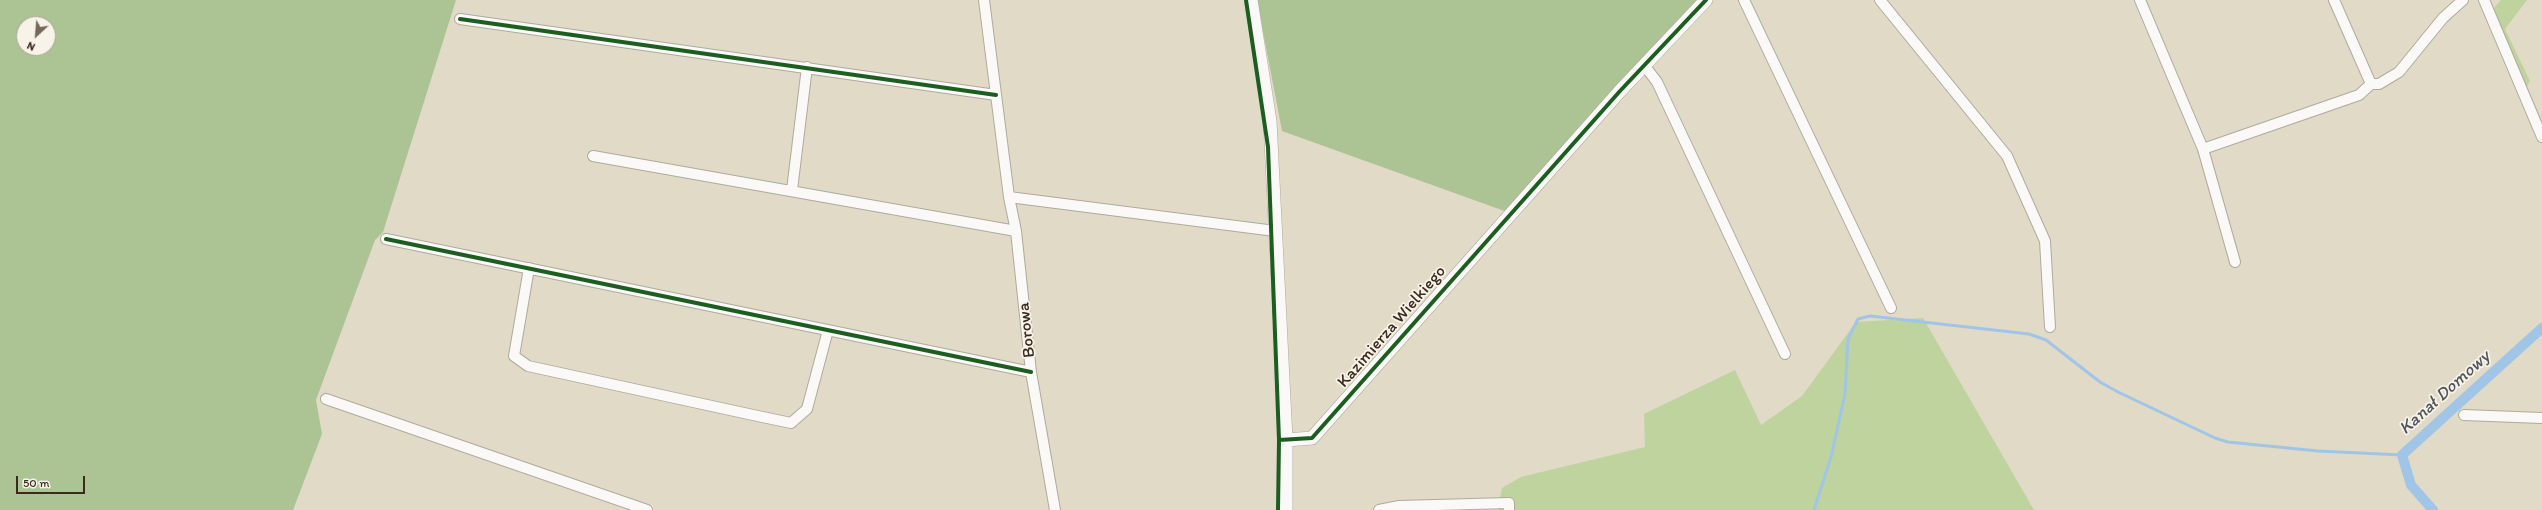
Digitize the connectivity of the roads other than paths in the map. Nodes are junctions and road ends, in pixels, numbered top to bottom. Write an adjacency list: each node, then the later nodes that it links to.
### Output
1 (984, 0): 14 (street, Borowa)
2 (1251, 0): 21 (street)
3 (1706, 0): 11 (street, Kazimierza Wielkiego)
4 (1744, 0): 25 (street)
5 (1880, 0): 26 (street)
6 (2140, 0): 16 (street)
7 (2334, 0): 13 (street)
8 (2464, 0): 13 (street)
9 (2484, 0): 15 (street)
10 (460, 19): 12 (street)
11 (1644, 66): 28 (street); 33 (street, Kazimierza Wielkiego)
12 (807, 67): 14 (street); 18 (street)
13 (2371, 84): 16 (street)
14 (996, 95): 19 (street, Borowa)
15 (2542, 137)
16 (2203, 149): 23 (street)
17 (593, 156): 18 (street)
18 (792, 190): 20 (street)
19 (1009, 197): 20 (street, Borowa); 21 (street)
20 (1016, 231): 29 (street, Borowa)
21 (1275, 231): 33 (street)
22 (386, 239): 24 (street)
23 (2235, 262)
24 (529, 268): 27 (street); 27 (street)
25 (1891, 308)
26 (2050, 327)
27 (828, 330): 29 (street)
28 (1785, 354)
29 (1032, 372): 36 (street, Borowa)
30 (326, 399): 35 (street)
31 (2464, 415): 32 (street)
32 (2542, 418)
33 (1286, 440): 37 (street)
34 (1398, 508): 38 (street); 39 (street)
35 (647, 510)
36 (1055, 510)
37 (1286, 510)
38 (1379, 510)
39 (1509, 510)

